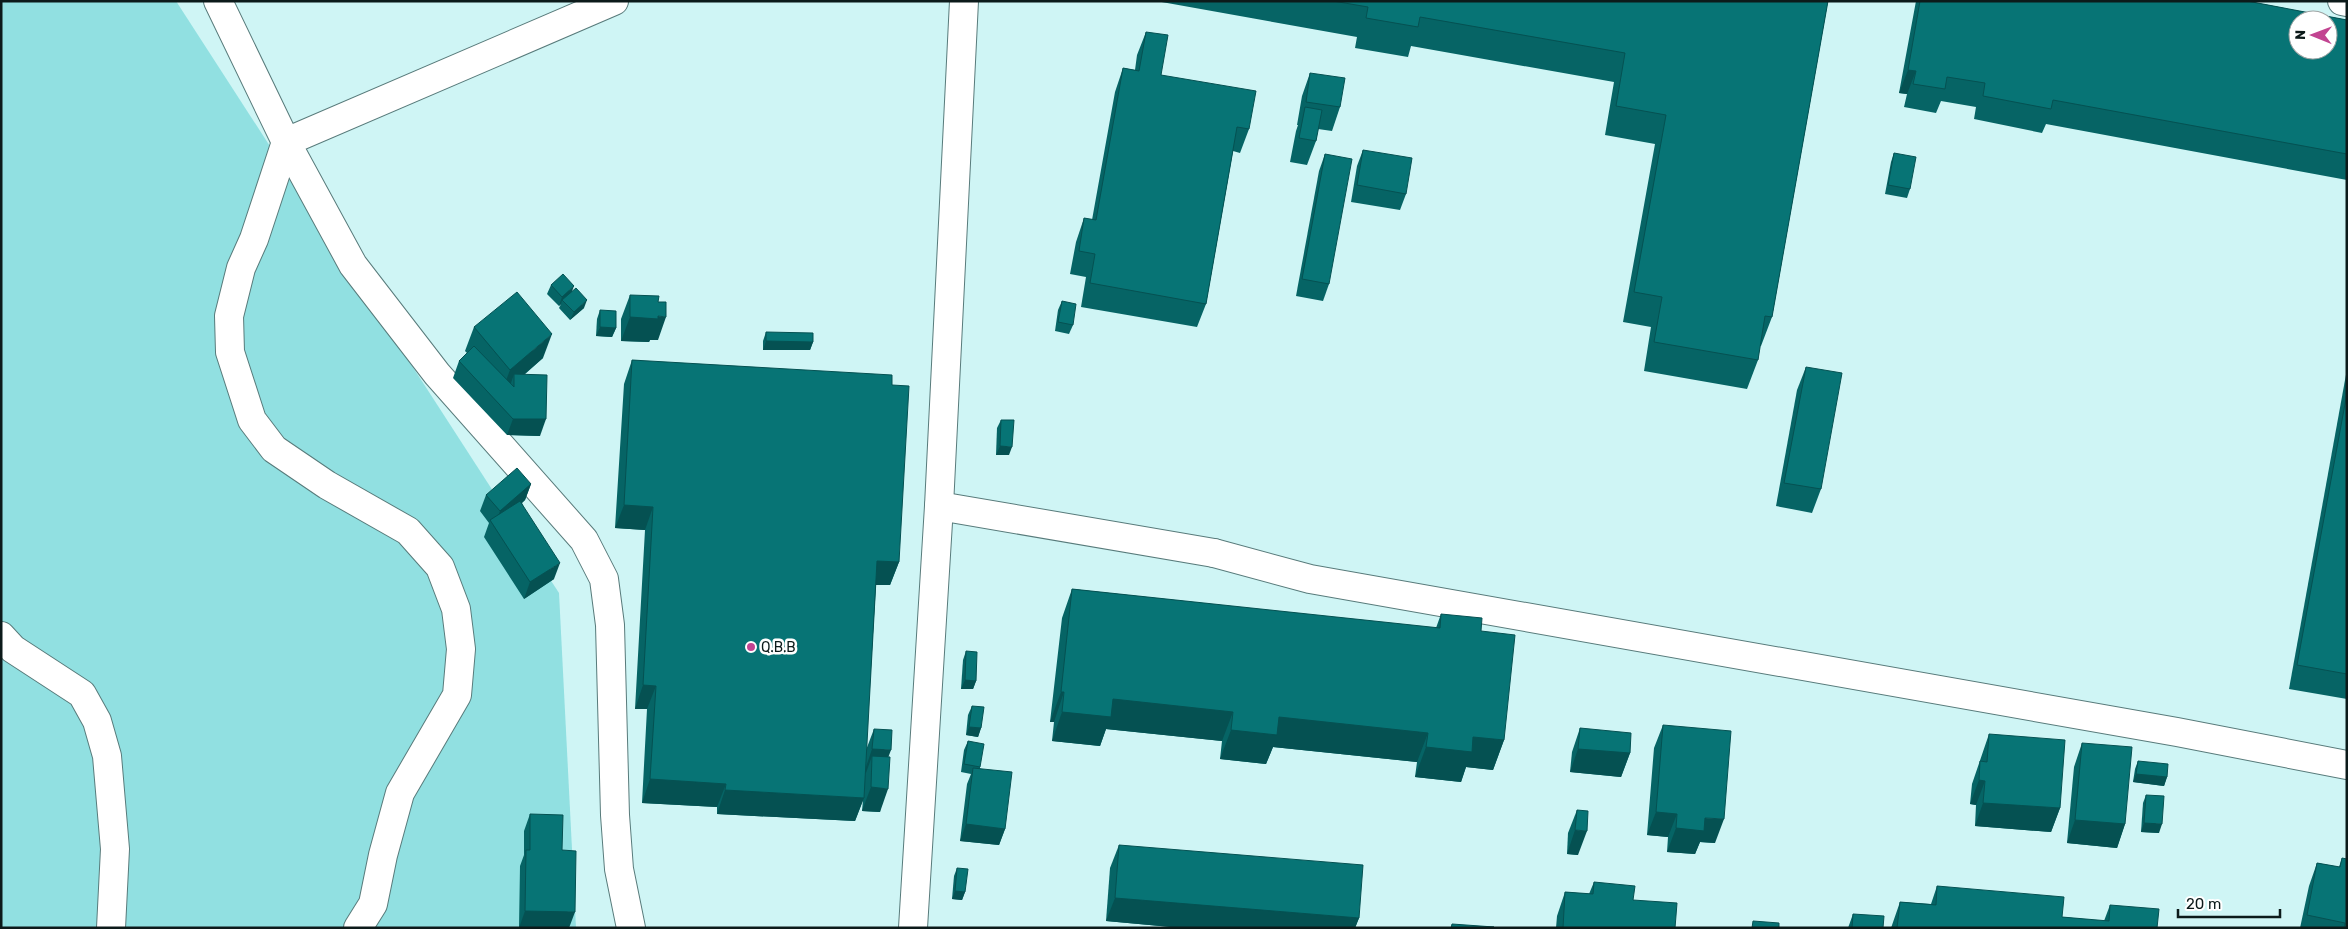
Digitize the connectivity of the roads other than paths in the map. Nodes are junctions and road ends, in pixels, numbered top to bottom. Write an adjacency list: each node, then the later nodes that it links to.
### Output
1 (218, 1): 6 (street)
2 (614, 1): 6 (street)
3 (964, 1): 7 (street)
4 (2342, 1): 5 (street)
5 (2347, 2)
6 (286, 142): 11 (street); 12 (street)
7 (939, 506): 9 (street); 13 (street)
8 (1, 636): 10 (street)
9 (2347, 765)
10 (111, 928)
11 (358, 928)
12 (631, 928)
13 (913, 928)

